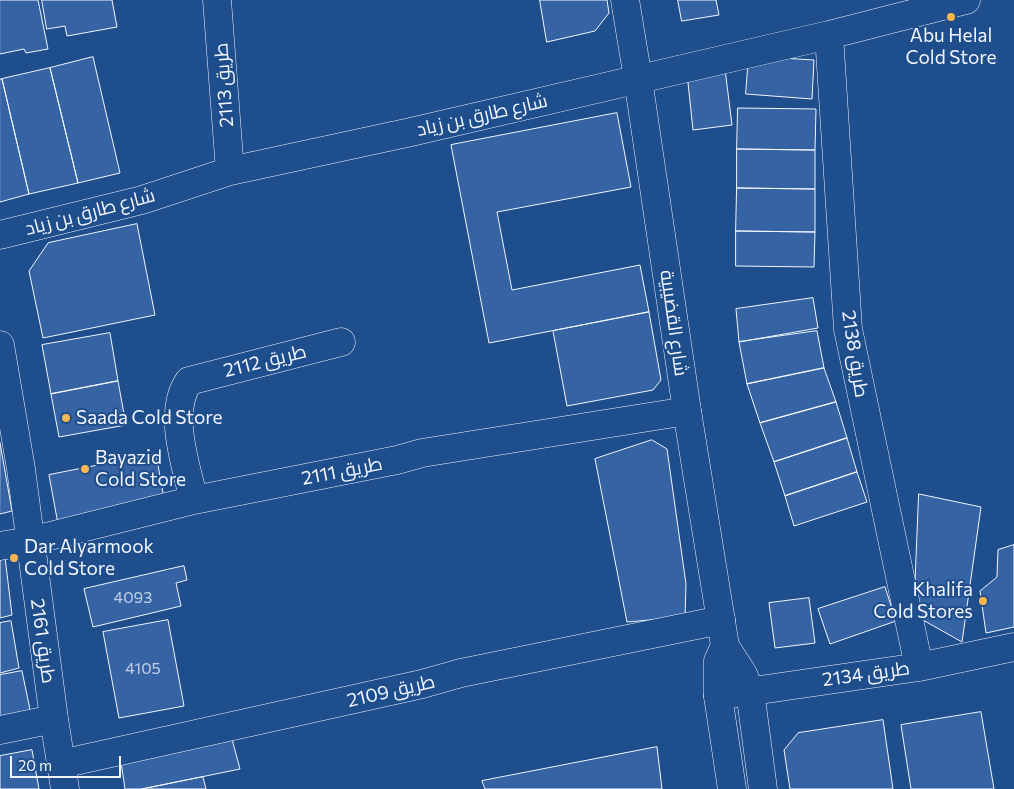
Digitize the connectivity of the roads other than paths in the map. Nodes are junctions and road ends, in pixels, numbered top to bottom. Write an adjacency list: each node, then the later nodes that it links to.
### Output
1 (218, 0): 6 (street, طريق 2113)
2 (625, 0): 5 (street, شارع القضيبية)
3 (966, 0): 4 (street, شارع طارق بن زياد)
4 (829, 35): 5 (street, شارع طارق بن زياد); 17 (street, طريق 2138)
5 (638, 79): 6 (street, شارع طارق بن زياد); 10 (street, شارع القضيبية)
6 (230, 171): 7 (street, شارع طارق بن زياد)
7 (0, 235)
8 (341, 342): 11 (street, طريق 2112)
9 (0, 345): 12 (street, طريق 2161)
10 (686, 411): 11 (street, طريق 2111); 14 (street, شارع القضيبية)
11 (194, 500): 12 (street, طريق 2111)
12 (30, 541): 13 (street, طريق 2111); 20 (street, طريق 2161)
13 (0, 546)
14 (721, 620): 15 (street, شارع القضيبية); 22 (street, طريق 2109)
15 (724, 646): 18 (street, شارع القضيبية); 19 (street, شارع القضيبية)
16 (1013, 651): 17 (street, طريق 2134)
17 (919, 667): 18 (street, طريق 2134)
18 (750, 690): 19 (street, طريق 2134); 24 (street, شارع القضيبية)
19 (718, 696): 23 (street, شارع القضيبية)
20 (54, 719): 21 (street); 22 (street, طريق 2161)
21 (0, 730)
22 (63, 776)
23 (732, 789)
24 (762, 789)

